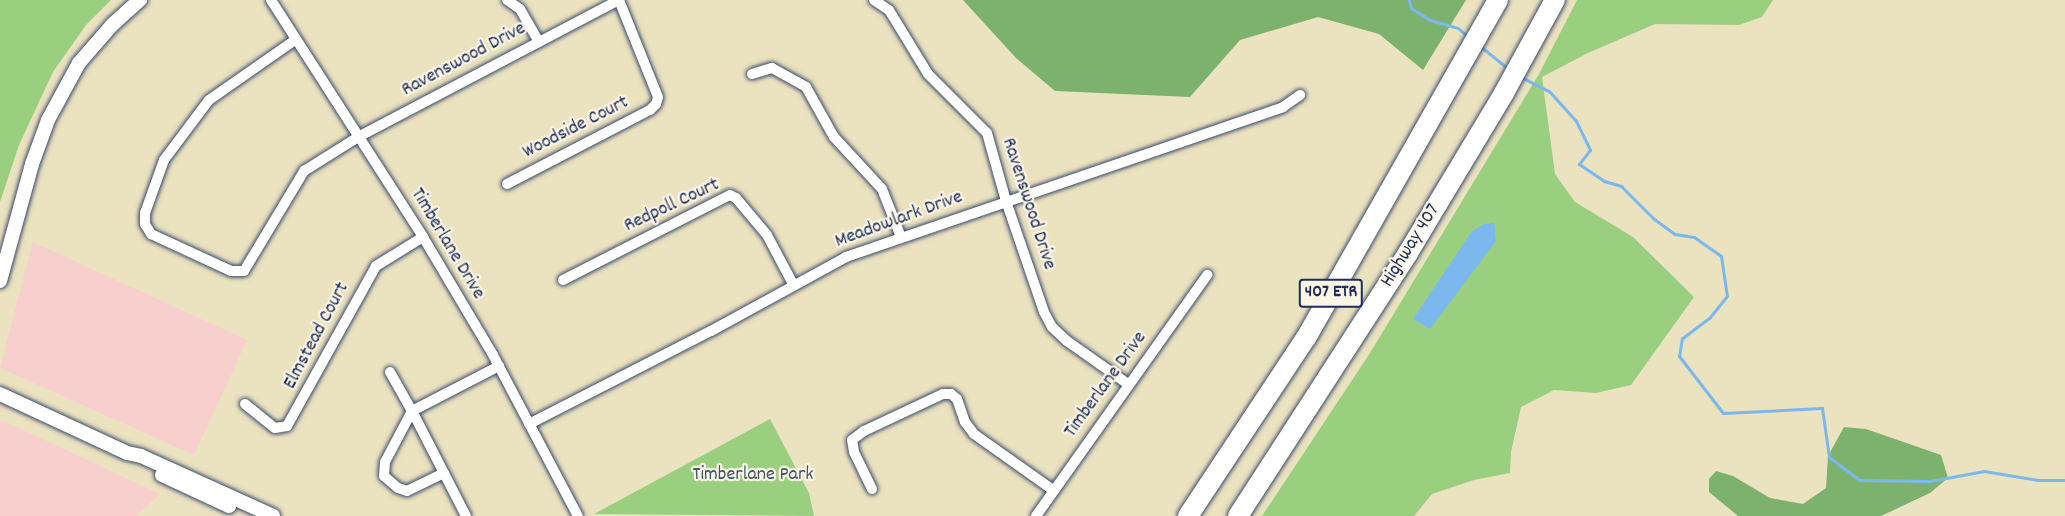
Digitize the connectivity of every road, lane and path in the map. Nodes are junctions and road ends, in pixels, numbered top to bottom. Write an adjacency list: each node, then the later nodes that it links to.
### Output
1 (140, 0): 19 (street)
2 (271, 0): 8 (street, Timberlane Drive)
3 (507, 0): 9 (street)
4 (619, 0): 9 (street, Ravenswood Drive); 13 (street, Woodside Court)
5 (874, 0): 14 (street, Ravenswood Drive)
6 (1555, 0): 38 (highway, Highway 407 / 407 ETR)
7 (1497, 1): 37 (highway, 407 ETR)
8 (295, 40): 12 (street, Timberlane Drive); 12 (street, Ravenswood Drive)
9 (539, 42): 12 (street, Ravenswood Drive)
10 (752, 74): 16 (street)
11 (1300, 95): 14 (street, Meadowlark Drive)
12 (358, 136): 15 (street, Timberlane Drive)
13 (507, 184)
14 (1006, 201): 16 (street, Meadowlark Drive); 23 (street, Ravenswood Drive)
15 (423, 237): 21 (street, Timberlane Drive); 25 (street, Elmstead Court)
16 (901, 237): 20 (street, Meadowlark Drive)
17 (1207, 275): 23 (street, Timberlane Drive)
18 (562, 279): 20 (street, Redpoll Court)
19 (0, 282)
20 (793, 284): 27 (street, Meadowlark Drive)
21 (499, 366): 26 (street); 27 (street, Timberlane Drive)
22 (390, 372): 26 (street)
23 (1128, 384): 31 (street, Timberlane Drive)
24 (0, 394): 28 (street)
25 (245, 404)
26 (412, 411): 29 (street); 29 (street)
27 (530, 424): 35 (street, Timberlane Drive)
28 (127, 453): 32 (street); 33 (street)
29 (444, 473): 34 (street)
30 (872, 489): 31 (street)
31 (1053, 490): 36 (street, Timberlane Drive)
32 (251, 516)
33 (273, 516)
34 (466, 516)
35 (578, 516)
36 (1036, 516)
37 (1188, 516)
38 (1238, 516)

